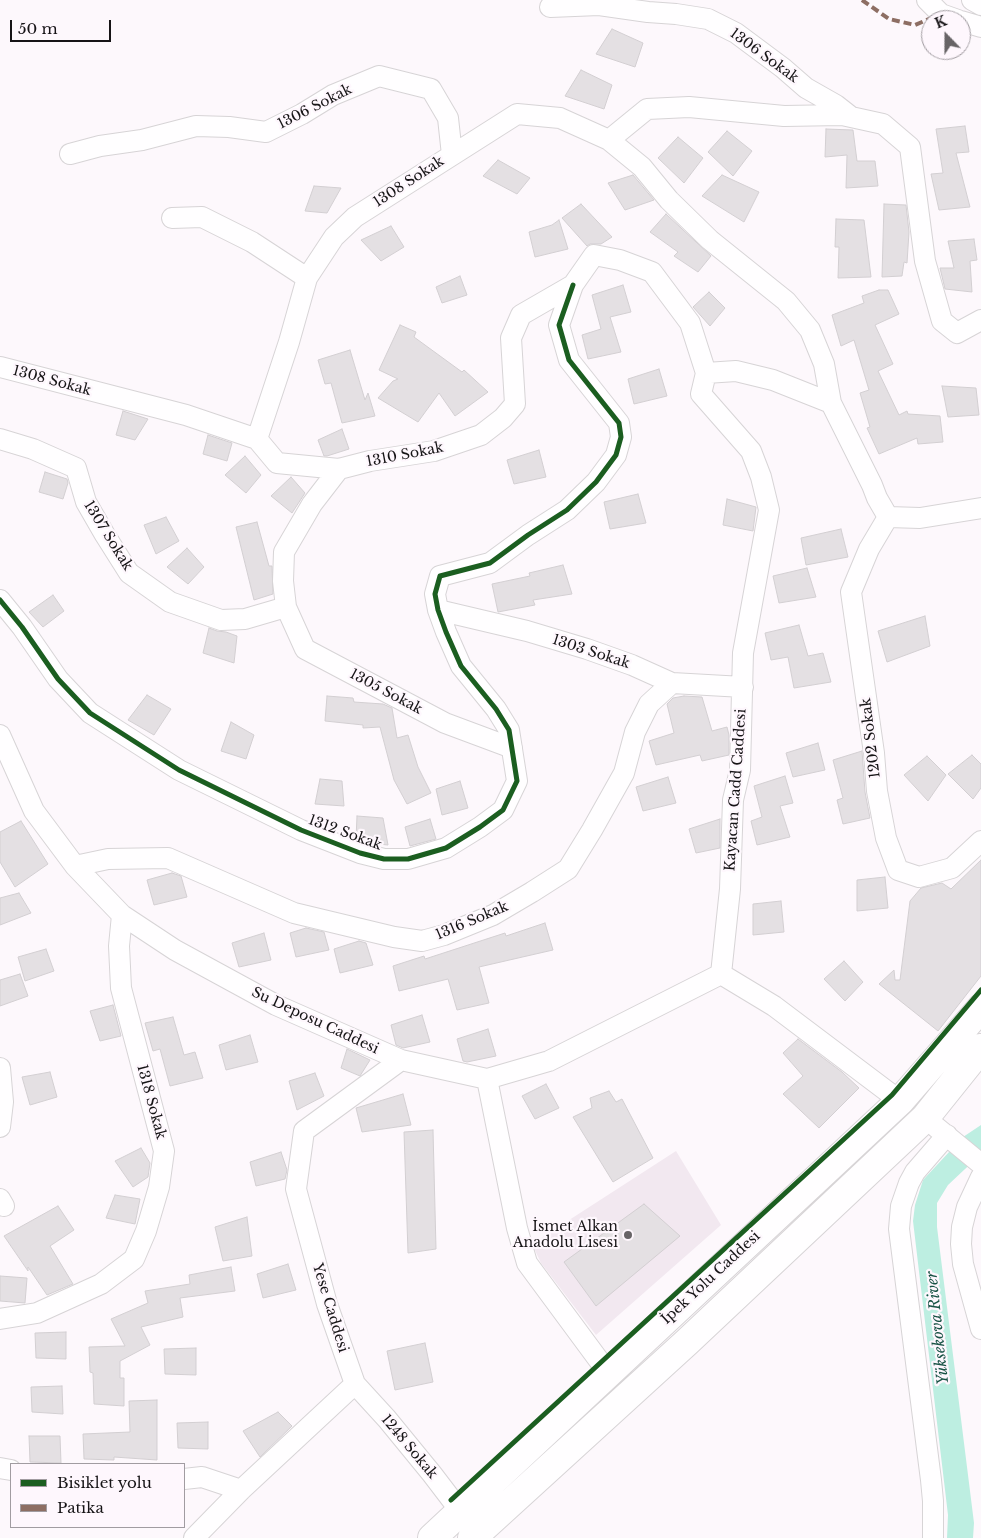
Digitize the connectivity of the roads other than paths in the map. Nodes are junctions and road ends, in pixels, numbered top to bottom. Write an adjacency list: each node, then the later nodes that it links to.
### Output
1 (928, 0): 5 (street)
2 (972, 0): 3 (street)
3 (981, 5)
4 (550, 7): 6 (street, 1306 Sokak)
5 (937, 10)
6 (852, 117): 7 (street, 1306 Sokak); 13 (street, 1306 Sokak)
7 (609, 140): 9 (street, 1308 Sokak); 16 (street, 1308 Sokak)
8 (70, 154): 9 (street, 1306 Sokak)
9 (452, 155): 11 (street, 1308 Sokak)
10 (172, 218): 11 (street)
11 (307, 278): 18 (street, 1308 Sokak)
12 (573, 285): 15 (street, 1310 Sokak); 19 (street, 1310 Sokak); 24 (street, 1312 Sokak)
13 (981, 320)
14 (0, 367): 18 (street, 1308 Sokak)
15 (706, 373): 16 (street); 26 (street, Kayacan Cadd Caddesi)
16 (831, 403): 21 (street)
17 (0, 439): 23 (street, 1307 Sokak)
18 (257, 440): 19 (street, 1310 Sokak)
19 (339, 469): 23 (street)
20 (981, 508): 21 (street)
21 (888, 517): 29 (street, 1202 Sokak)
22 (0, 600): 28 (street, 1312 Sokak)
23 (286, 607): 28 (street, 1305 Sokak)
24 (438, 610): 25 (street, 1303 Sokak); 28 (street, 1312 Sokak)
25 (672, 683): 26 (street, 1303 Sokak); 30 (street, 1316 Sokak)
26 (743, 687): 32 (street, Kayacan Cadd Caddesi)
27 (0, 735): 30 (street, Su Deposu Caddesi)
28 (512, 748)
29 (981, 841)
30 (75, 866): 31 (street, Su Deposu Caddesi)
31 (122, 914): 35 (street, Su Deposu Caddesi); 43 (street, 1318 Sokak)
32 (721, 974): 37 (street, Su Deposu Caddesi); 38 (street)
33 (981, 1008): 38 (highway, İpek Yolu Caddesi)
34 (981, 1048): 39 (highway)
35 (401, 1060): 37 (street, Su Deposu Caddesi); 46 (street, Yese Caddesi)
36 (0, 1068): 40 (street)
37 (488, 1079): 45 (street)
38 (900, 1101): 45 (highway, İpek Yolu Caddesi)
39 (925, 1118): 41 (street); 52 (highway)
40 (0, 1127)
41 (950, 1138): 42 (street); 53 (street)
42 (980, 1168): 44 (street)
43 (0, 1318)
44 (981, 1329)
45 (609, 1374): 49 (highway, İpek Yolu Caddesi)
46 (355, 1384): 48 (street); 49 (street, 1248 Sokak)
47 (185, 1479): 48 (street)
48 (241, 1490): 50 (street)
49 (460, 1512): 51 (highway, İpek Yolu Caddesi)
50 (194, 1538)
51 (432, 1538)
52 (472, 1538)
53 (933, 1538)

